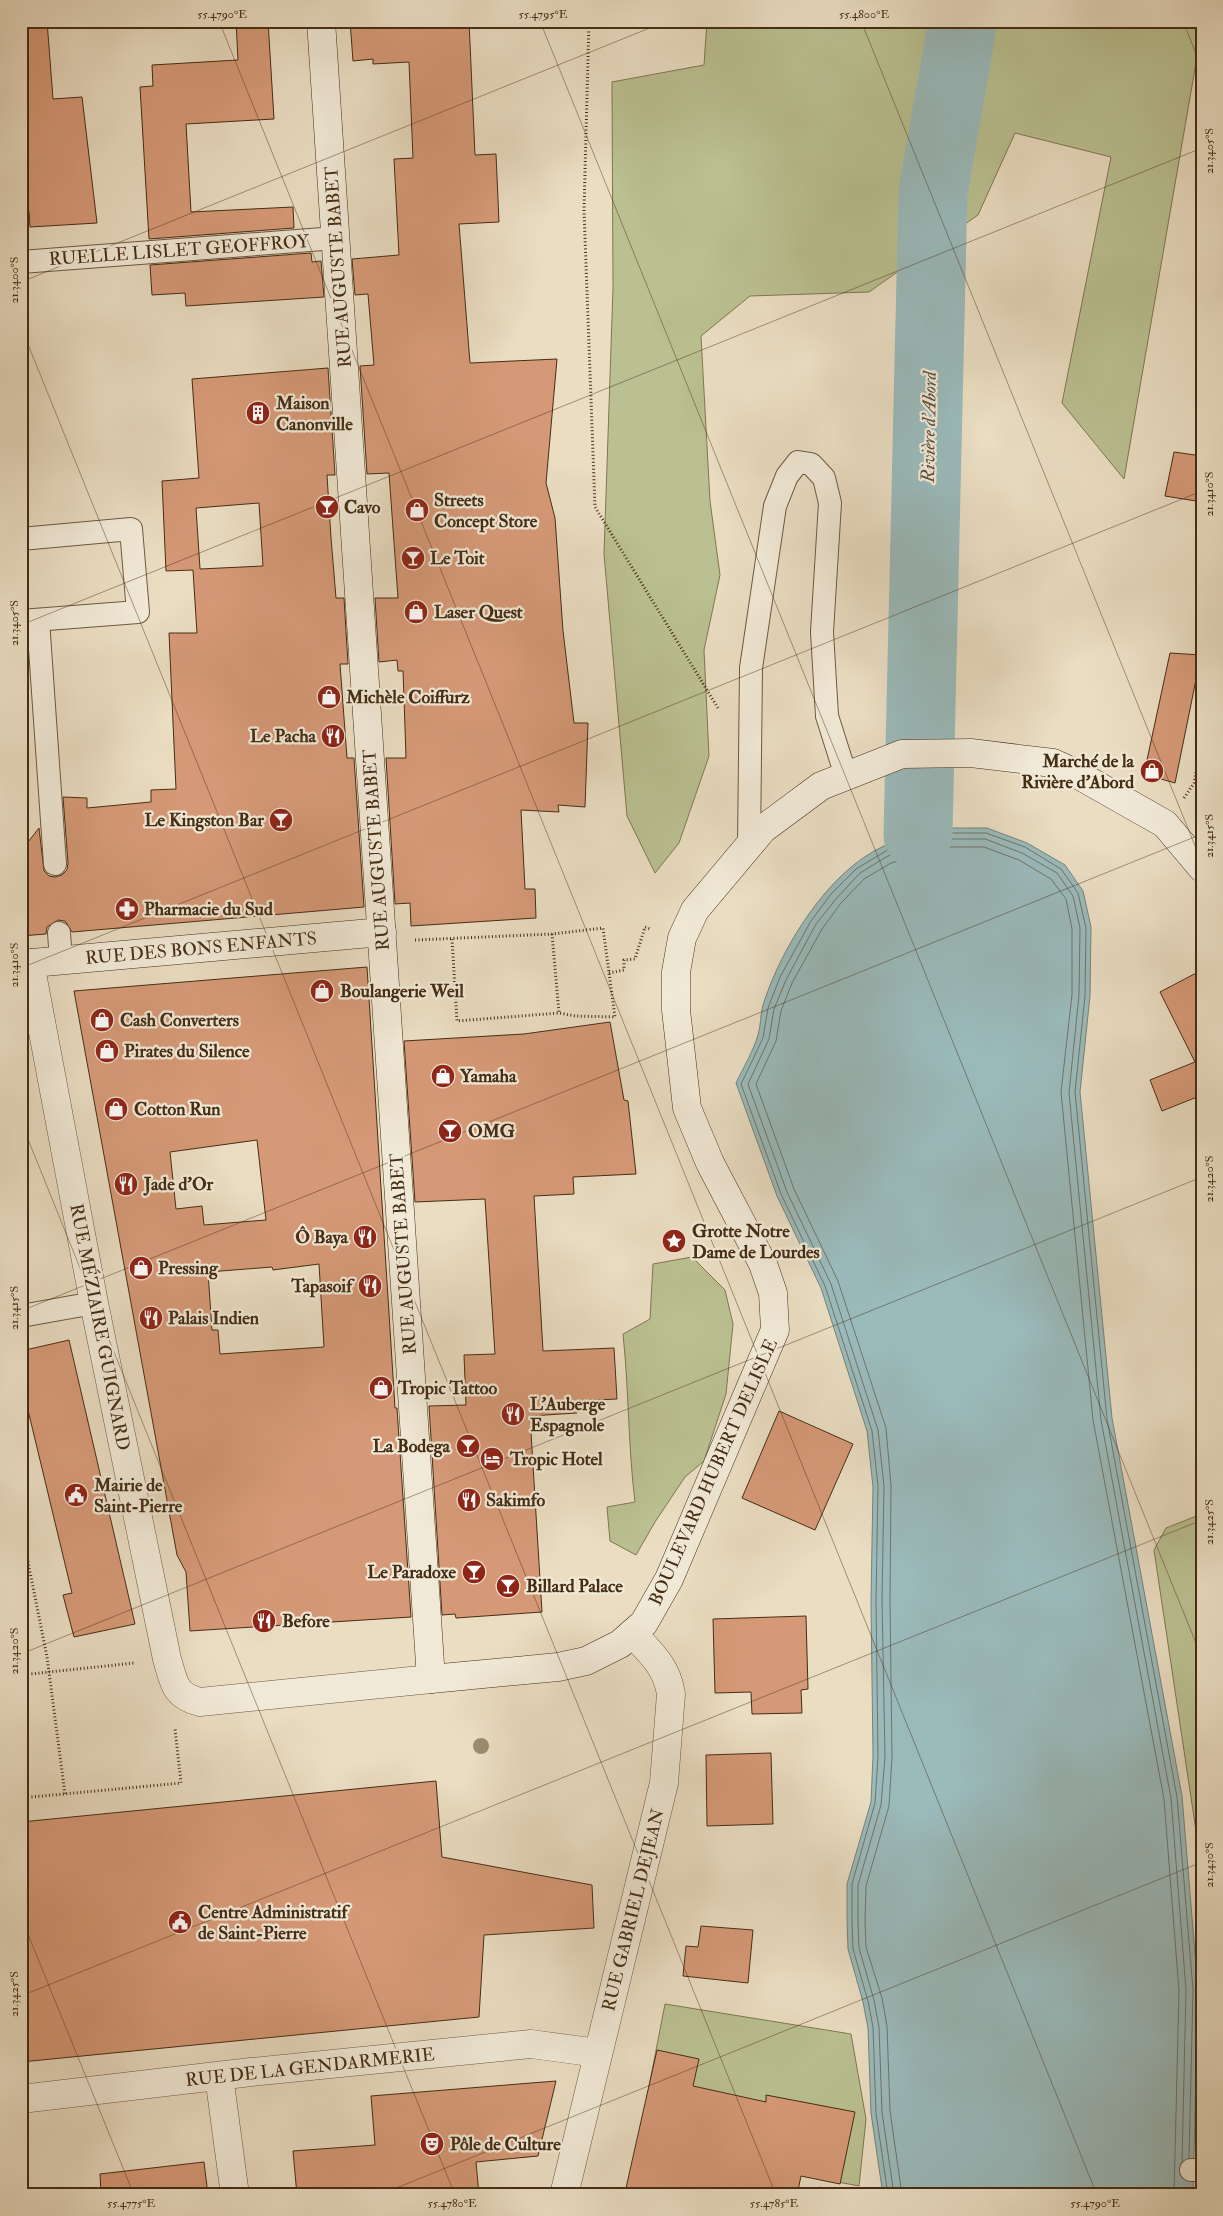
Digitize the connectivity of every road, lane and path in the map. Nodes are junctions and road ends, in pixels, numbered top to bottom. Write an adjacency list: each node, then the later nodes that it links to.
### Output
1 (321, 21): 3 (street, RUE AUGUSTE BABET)
2 (589, 21): 7 (path)
3 (336, 238): 4 (lane, RUELLE LISLET GEOFFROY); 14 (street, RUE AUGUSTE BABET)
4 (21, 262)
5 (21, 539): 6 (lane)
6 (29, 621): 12 (lane)
7 (720, 711)
8 (1202, 740): 10 (path)
9 (846, 776): 10 (street, BOULEVARD HUBERT DELISLE); 11 (street, BOULEVARD HUBERT DELISLE); 11 (lane)
10 (1165, 824): 13 (street, BOULEVARD HUBERT DELISLE)
11 (749, 846): 17 (street, BOULEVARD HUBERT DELISLE)
12 (55, 864)
13 (1201, 867)
14 (382, 932): 20 (street, RUE DES BONS ENFANTS); 31 (street, RUE AUGUSTE BABET)
15 (59, 933): 20 (lane)
16 (552, 934): 18 (path); 22 (path); 23 (path)
17 (682, 938): 22 (path); 27 (street, BOULEVARD HUBERT DELISLE)
18 (452, 939): 19 (path); 23 (path)
19 (409, 941)
20 (61, 960): 21 (street, RUE DES BONS ENFANTS)
21 (26, 963): 24 (street, RUE MÉZIAIRE GUIGNARD)
22 (609, 973): 23 (path)
23 (559, 1013)
24 (94, 1302): 25 (lane); 28 (street, RUE MÉZIAIRE GUIGNARD)
25 (21, 1316)
26 (21, 1527): 29 (path)
27 (633, 1634): 31 (street, BOULEVARD HUBERT DELISLE); 35 (street, RUE GABRIEL DEJEAN)
28 (167, 1659): 29 (path); 32 (street, RUE MÉZIAIRE GUIGNARD)
29 (49, 1672): 30 (path); 33 (path)
30 (21, 1675)
31 (431, 1679): 32 (street, BOULEVARD HUBERT DELISLE)
32 (182, 1694): 33 (path)
33 (65, 1794): 34 (path)
34 (21, 1798)
35 (598, 2053): 36 (street, RUE DE LA GENDARMERIE); 39 (street, RUE GABRIEL DEJEAN)
36 (219, 2076): 37 (street, RUE DE LA GENDARMERIE); 38 (street)
37 (21, 2099)
38 (235, 2195)
39 (564, 2195)

